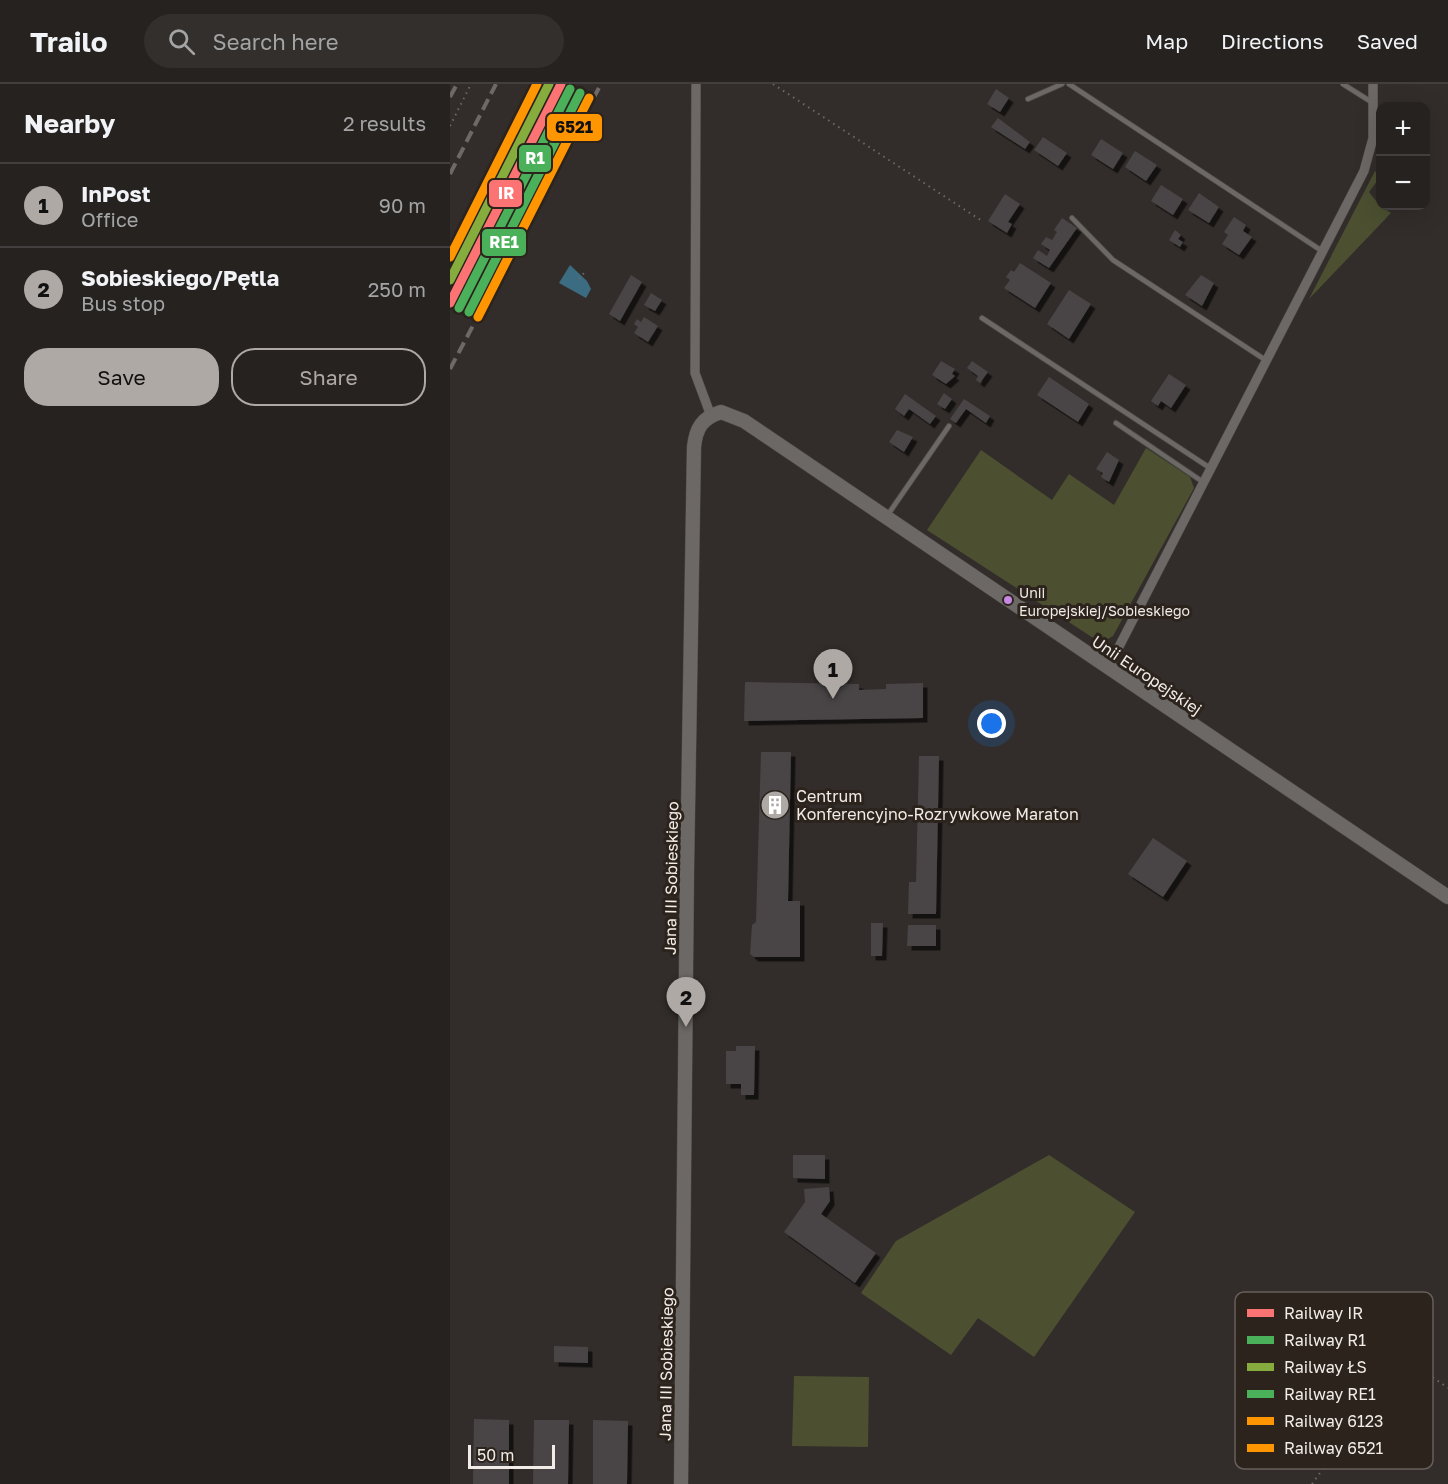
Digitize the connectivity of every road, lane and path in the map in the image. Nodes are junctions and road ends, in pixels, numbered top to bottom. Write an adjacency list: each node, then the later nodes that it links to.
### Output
1 (471, 84): 10 (path)
2 (696, 84): 18 (street)
3 (773, 84): 12 (path)
4 (1062, 84): 8 (lane)
5 (1069, 84): 13 (lane)
6 (1343, 84): 9 (lane)
7 (1372, 84): 9 (street)
8 (1028, 99)
9 (1373, 103): 13 (street)
10 (450, 126)
11 (1072, 218): 17 (lane)
12 (981, 221)
13 (1323, 252): 17 (street)
14 (584, 273): 15 (path)
15 (579, 279)
16 (982, 318): 21 (lane)
17 (1267, 362): 21 (street)
18 (708, 417): 23 (main road, Unii Europejskiej); 29 (main road, Jana III Sobieskiego)
19 (1116, 423): 22 (lane)
20 (949, 426): 23 (lane)
21 (1212, 469): 22 (street)
22 (1204, 483): 24 (street)
23 (886, 518): 24 (main road, Unii Europejskiej)
24 (1108, 668): 25 (main road, Unii Europejskiej)
25 (1448, 897)
26 (1433, 1377): 27 (path)
27 (1448, 1388)
28 (1323, 1469): 30 (path)
29 (681, 1484)
30 (1312, 1484)

